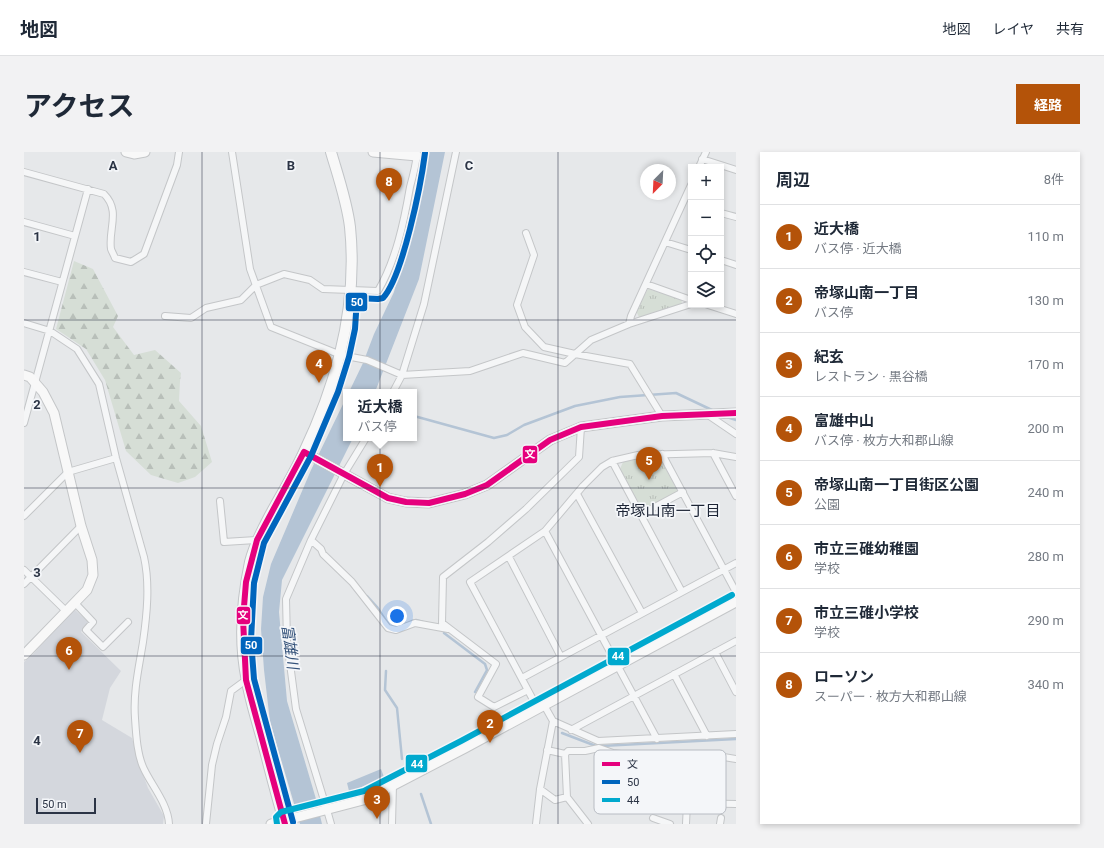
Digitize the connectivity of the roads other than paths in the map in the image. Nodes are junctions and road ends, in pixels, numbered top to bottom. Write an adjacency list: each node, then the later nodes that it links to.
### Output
1 (126, 152): 2 (street)
2 (146, 152)
3 (178, 152): 14 (street)
4 (232, 152): 30 (street)
5 (331, 152): 31 (main road)
6 (373, 152): 9 (street)
7 (456, 152): 42 (street)
8 (706, 152): 10 (street)
9 (417, 154): 31 (street)
10 (702, 159): 11 (street); 12 (street)
11 (700, 164)
12 (736, 170)
13 (24, 172): 14 (street)
14 (88, 189): 22 (street)
15 (688, 192): 16 (street)
16 (684, 201): 17 (street); 23 (street)
17 (688, 202)
18 (724, 214): 19 (street)
19 (736, 218)
20 (24, 222): 22 (street)
21 (526, 233): 40 (street)
22 (74, 236): 28 (street)
23 (665, 242): 24 (street); 29 (street)
24 (688, 249)
25 (724, 261): 26 (street)
26 (736, 265)
27 (24, 272): 28 (street)
28 (62, 282): 39 (street)
29 (646, 284): 32 (street); 38 (street)
30 (256, 285): 31 (street); 36 (street); 41 (street)
31 (350, 289): 41 (main road)
32 (688, 299)
33 (688, 305): 38 (street)
34 (717, 308): 35 (street)
35 (736, 314)
36 (165, 316)
37 (24, 324): 39 (street)
38 (629, 324): 40 (street)
39 (50, 331): 44 (street); 57 (street)
40 (575, 354): 42 (street); 48 (street)
41 (341, 355): 42 (street); 53 (main road)
42 (399, 374): 45 (street)
43 (24, 375): 44 (street)
44 (35, 382): 49 (street); 59 (street)
45 (394, 389)
46 (736, 413): 47 (street)
47 (708, 414): 48 (street); 51 (street)
48 (662, 416): 50 (street)
49 (24, 423)
50 (581, 428): 60 (street); 84 (street)
51 (736, 434)
52 (364, 441): 60 (street)
53 (304, 452): 60 (street); 69 (main road)
54 (713, 453): 55 (street); 56 (street); 63 (street)
55 (662, 454): 58 (street); 61 (street)
56 (736, 457)
57 (116, 458): 59 (street); 118 (street)
58 (612, 461): 62 (street); 65 (street)
59 (68, 472): 66 (street); 67 (street)
60 (340, 472): 70 (street)
61 (682, 492): 65 (street); 74 (street)
62 (577, 494): 68 (street); 82 (street)
63 (736, 496)
64 (220, 501): 69 (street)
65 (640, 515): 77 (street)
66 (24, 516)
67 (81, 526): 75 (street); 80 (street)
68 (545, 531): 71 (street); 85 (street)
69 (257, 540): 93 (main road)
70 (311, 540): 84 (street); 114 (street)
71 (509, 557): 89 (street); 92 (street)
72 (736, 563): 74 (street)
73 (24, 570): 75 (street)
74 (724, 570): 77 (street); 78 (street)
75 (30, 577): 76 (street); 81 (street)
76 (24, 584)
77 (682, 592): 82 (street)
78 (736, 592)
79 (736, 602): 90 (street)
80 (75, 603): 81 (street); 83 (street)
81 (66, 611): 88 (street)
82 (642, 613): 85 (street)
83 (128, 622)
84 (450, 629): 94 (street)
85 (601, 635): 89 (street); 90 (street)
86 (736, 641): 87 (street)
87 (715, 652): 91 (street); 95 (street)
88 (24, 655)
89 (561, 657): 92 (street)
90 (617, 665): 96 (street); 97 (street)
91 (674, 674): 96 (street); 101 (street)
92 (522, 678): 94 (street)
93 (246, 680): 117 (main road); 119 (street)
94 (528, 690): 97 (street)
95 (736, 692)
96 (634, 696): 99 (street); 102 (street)
97 (541, 707): 98 (street); 109 (street)
98 (553, 721): 99 (street); 104 (street)
99 (571, 730): 103 (street)
100 (736, 734): 101 (street)
101 (707, 736): 102 (street)
102 (657, 739): 103 (street)
103 (598, 745): 105 (street); 106 (street)
104 (547, 750): 106 (street); 110 (street)
105 (607, 750)
106 (565, 754): 111 (street)
107 (726, 757): 108 (street)
108 (736, 759)
109 (393, 785): 114 (street); 122 (street)
110 (540, 789): 111 (street); 123 (street)
111 (567, 797): 124 (street)
112 (726, 804): 113 (street)
113 (736, 804)
114 (326, 810): 117 (street); 121 (street)
115 (686, 814): 126 (street)
116 (653, 818): 125 (street)
117 (284, 822): 120 (street)
118 (169, 824)
119 (206, 824)
120 (272, 824)
121 (330, 824)
122 (392, 824)
123 (536, 824)
124 (588, 824)
125 (670, 824)
126 (686, 824)

